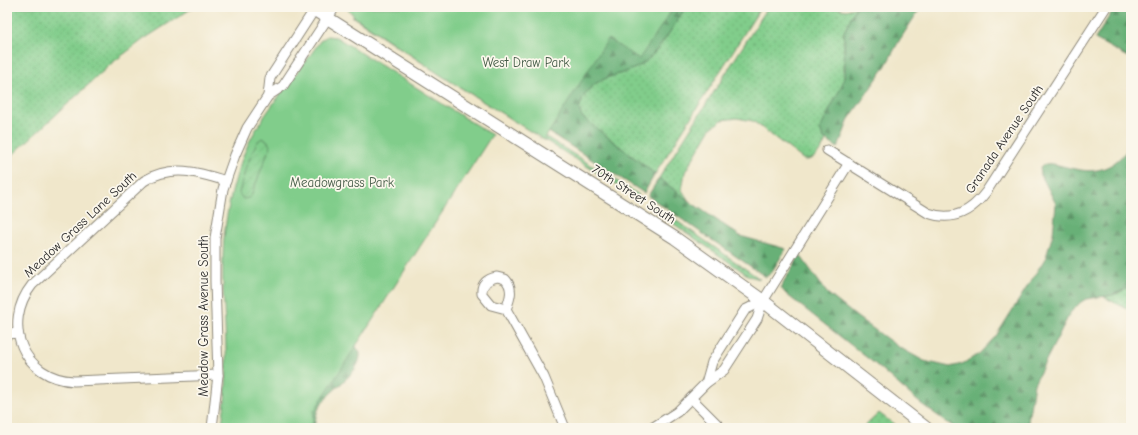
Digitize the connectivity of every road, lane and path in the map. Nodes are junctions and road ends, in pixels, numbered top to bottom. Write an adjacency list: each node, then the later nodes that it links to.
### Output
1 (335, 7): 4 (street, Meadow Grass Avenue South)
2 (1106, 7): 7 (street, Granada Avenue South)
3 (313, 8): 4 (main road, 70th Street South); 5 (street, Meadow Grass Avenue South)
4 (328, 18): 5 (street, Meadow Grass Avenue South); 9 (main road, 70th Street South)
5 (268, 96): 8 (street, Meadow Grass Avenue South)
6 (827, 150): 7 (street, Granada Avenue South)
7 (849, 163): 9 (street)
8 (226, 181): 11 (street, Meadow Grass Lane South); 13 (street, Meadow Grass Avenue South)
9 (762, 300): 14 (street); 14 (street); 20 (main road, 70th Street South)
10 (506, 309): 17 (street)
11 (18, 333): 12 (street); 13 (street, Meadow Grass Lane South)
12 (7, 334)
13 (218, 375): 16 (street, Meadow Grass Avenue South)
14 (706, 383): 15 (street)
15 (692, 399): 18 (street); 19 (street)
16 (212, 428)
17 (565, 428)
18 (652, 428)
19 (721, 428)
20 (926, 428)

